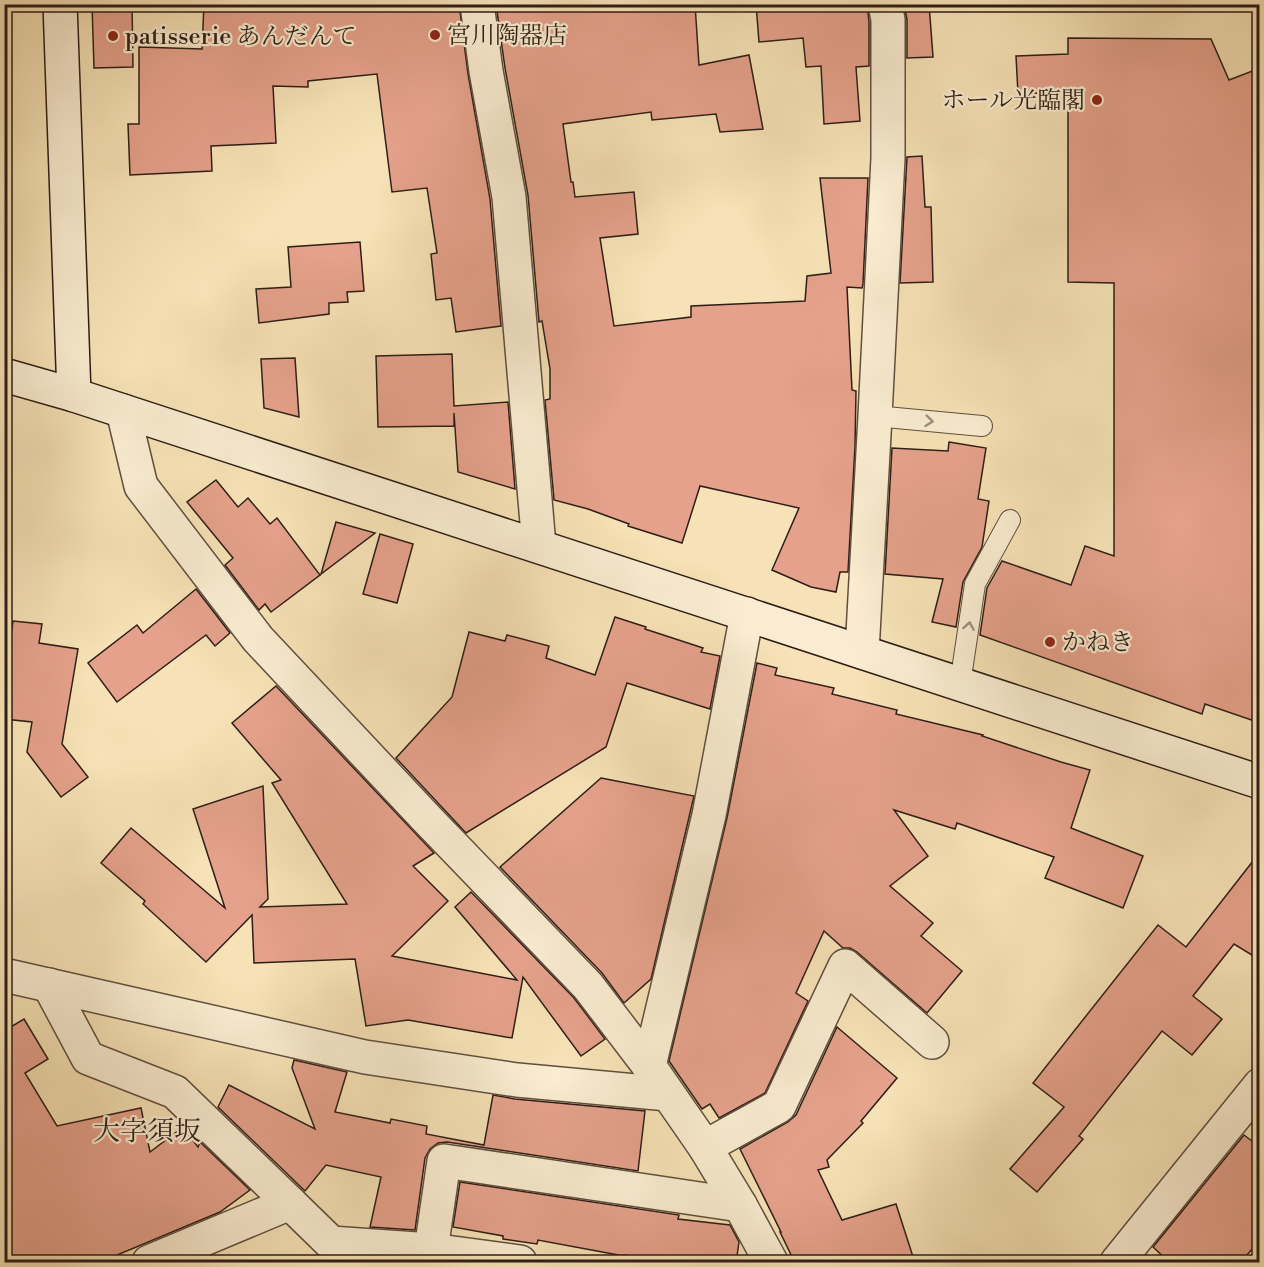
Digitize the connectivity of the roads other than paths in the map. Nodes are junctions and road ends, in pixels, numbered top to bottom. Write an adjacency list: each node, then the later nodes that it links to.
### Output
1 (60, 4): 5 (street)
2 (477, 4): 10 (street)
3 (885, 4): 7 (street)
4 (4, 375): 5 (street)
5 (74, 395): 6 (street)
6 (123, 411): 10 (street); 18 (street)
7 (875, 416): 8 (lane, one-way to 8); 12 (street)
8 (982, 426)
9 (1010, 520): 13 (lane, one-way to 9)
10 (539, 546): 11 (street)
11 (747, 614): 12 (street); 18 (street)
12 (862, 652): 13 (street)
13 (960, 684): 14 (street)
14 (1260, 782)
15 (4, 975): 16 (street)
16 (49, 985): 20 (street); 22 (street)
17 (932, 1042): 21 (street)
18 (649, 1066): 20 (street)
19 (1260, 1085): 29 (street)
20 (668, 1094): 21 (street)
21 (705, 1147): 23 (street)
22 (290, 1203): 25 (street); 26 (street)
23 (740, 1205): 24 (street); 28 (street)
24 (431, 1250): 25 (street); 27 (street)
25 (334, 1253)
26 (149, 1263)
27 (520, 1263)
28 (771, 1263)
29 (1117, 1263)

